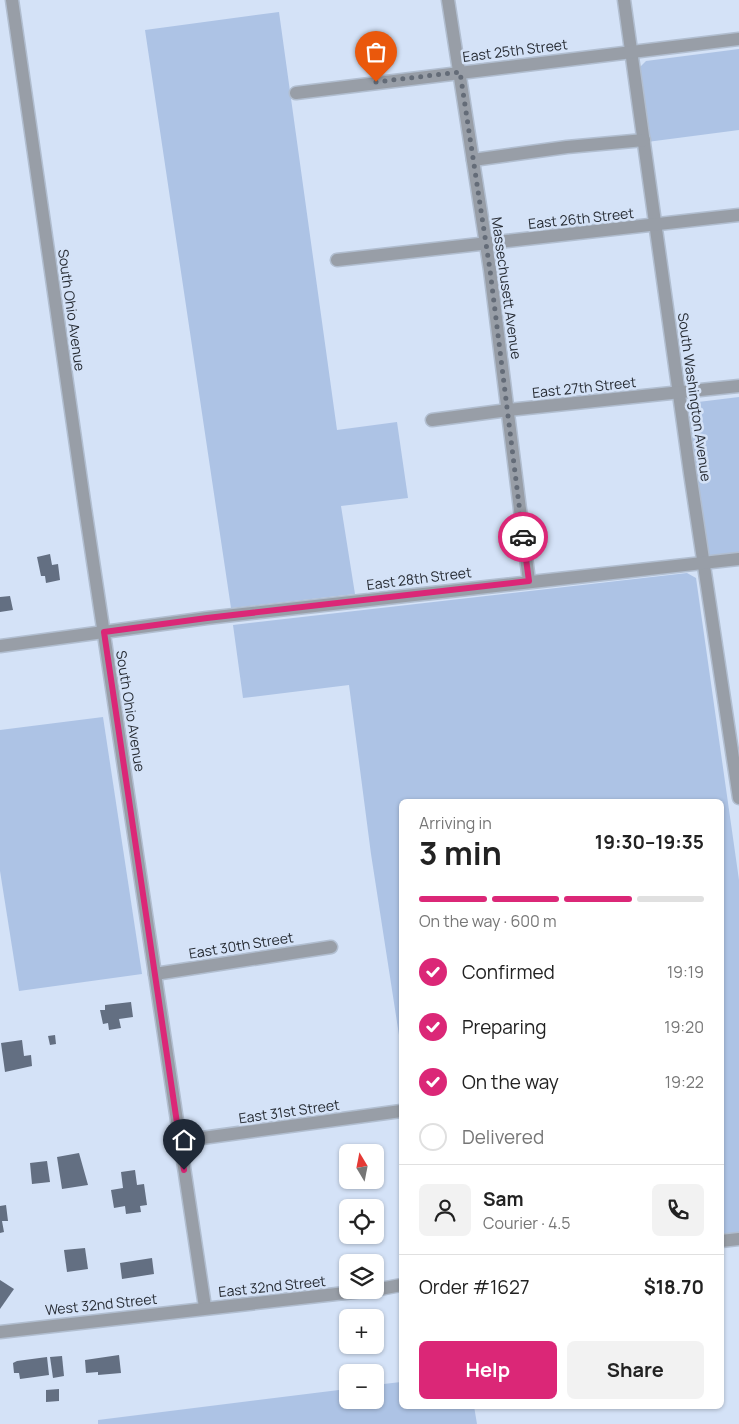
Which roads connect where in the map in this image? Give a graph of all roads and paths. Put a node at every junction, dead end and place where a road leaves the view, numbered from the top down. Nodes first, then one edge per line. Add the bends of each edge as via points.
1 (12, 0) edge
2 (448, 0) edge
3 (624, 0) edge
4 (739, 39) edge
5 (631, 51) junction
6 (460, 72) junction
7 (296, 93) dead end
8 (644, 140) junction
9 (473, 160) junction
10 (739, 215) edge
11 (656, 224) junction
12 (486, 243) junction
13 (337, 260) dead end
14 (739, 386) edge
15 (679, 392) junction
16 (508, 410) junction
17 (432, 420) dead end
18 (739, 558) edge
19 (703, 562) junction
20 (529, 581) junction
21 (104, 632) junction
22 (0, 646) edge
23 (739, 798) edge
24 (331, 947) dead end
25 (155, 974) junction
26 (399, 1111) edge
27 (180, 1141) junction
28 (739, 1238) edge
29 (724, 1240) edge
30 (399, 1285) edge
31 (384, 1288) edge
32 (339, 1294) edge
33 (205, 1307) junction
34 (0, 1332) edge

1 - 21 street, South Ohio Avenue
2 - 6 street, Massechusett Avenue
3 - 5 street, South Washington Avenue
4 - 5 street, East 25th Street
5 - 6 street, East 25th Street
5 - 8 street, South Washington Avenue
6 - 7 street, East 25th Street
6 - 9 street, Massechusett Avenue
8 - 9 street
8 - 11 street, South Washington Avenue
9 - 12 street, Massechusett Avenue
10 - 11 street, East 26th Street
11 - 12 street, East 26th Street
11 - 15 street, South Washington Avenue
12 - 13 street, East 26th Street
12 - 16 street, Massechusett Avenue
14 - 15 street, East 27th Street
15 - 16 street, East 27th Street
15 - 19 street, South Washington Avenue
16 - 17 street, East 27th Street
16 - 20 street, Massechusett Avenue
18 - 19 street, East 28th Street
19 - 20 street, East 28th Street
19 - 23 street, South Washington Avenue
20 - 21 street, East 28th Street
21 - 22 street, East 28th Street
21 - 25 street, South Ohio Avenue
24 - 25 street, East 30th Street
25 - 27 street, South Ohio Avenue
26 - 27 street, East 31st Street
27 - 33 street, South Ohio Avenue
28 - 29 street
30 - 31 street, East 32nd Street
32 - 33 street, East 32nd Street
33 - 34 street, West 32nd Street

